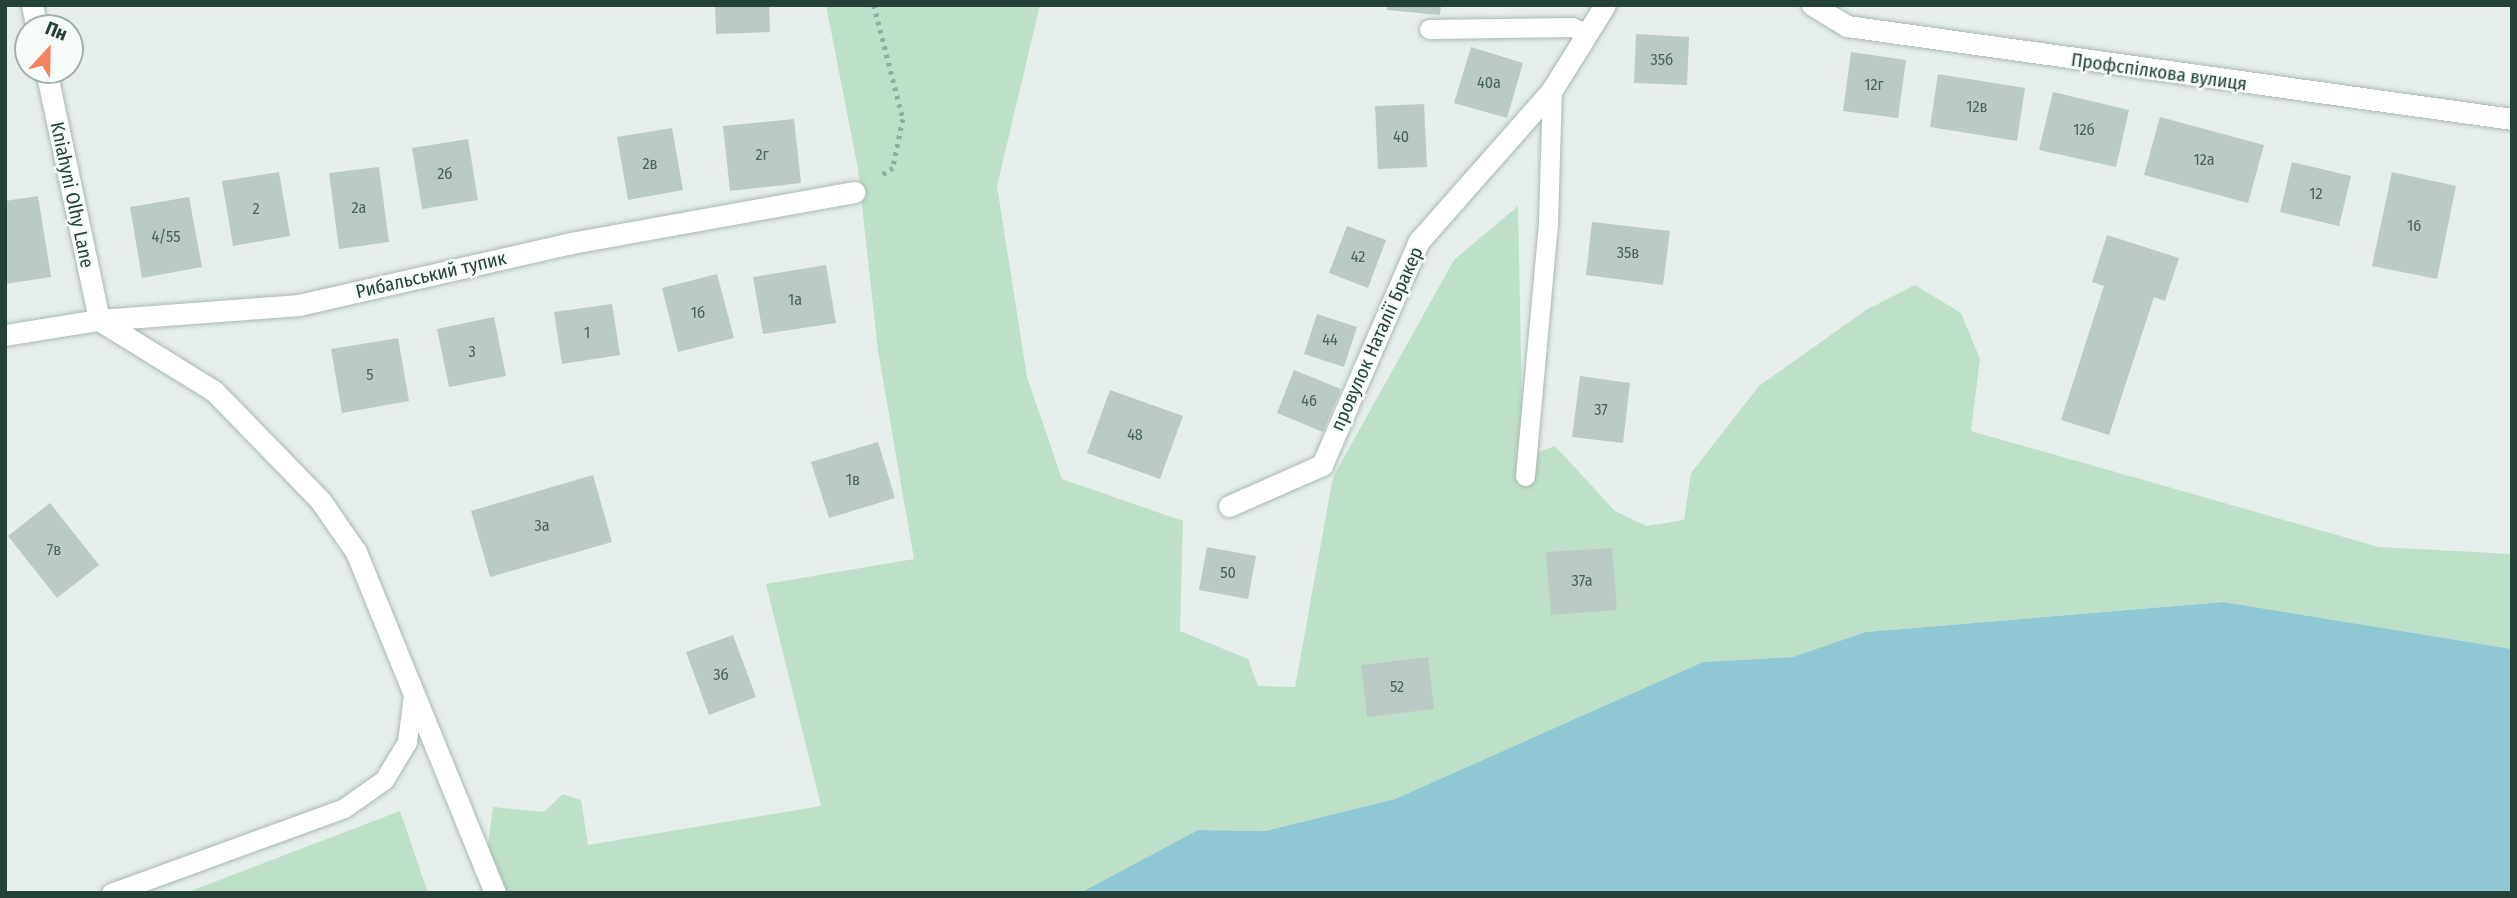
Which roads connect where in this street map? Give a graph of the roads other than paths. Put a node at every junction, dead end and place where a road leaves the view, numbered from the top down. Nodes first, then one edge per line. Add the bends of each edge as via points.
1 (1605, 5) edge
2 (1812, 5) edge
3 (1429, 29) dead end
4 (1587, 34) junction
5 (49, 84) edge
6 (1552, 90) junction
7 (2512, 119) edge
8 (853, 192) road end
9 (99, 320) junction
10 (5, 335) edge
11 (1525, 476) dead end
12 (1229, 506) dead end
13 (413, 695) junction
14 (111, 893) edge
15 (495, 893) edge

1 - 4 street, провулок Наталії Бракер
2 - 7 street, Профспілкова вулиця via 1847,26
3 - 4 lane via 1572,27
4 - 6 street, провулок Наталії Бракер
5 - 9 street, Kniahyni Olhy Lane
6 - 11 lane via 1548,222
6 - 12 street, провулок Наталії Бракер via 1419,241 1322,466
8 - 9 street, Рибальський тупик via 571,243 299,305
9 - 10 street, Рибальський тупик
9 - 13 street via 215,391 320,500 356,552
13 - 14 lane via 407,742 384,780 344,808
13 - 15 street

